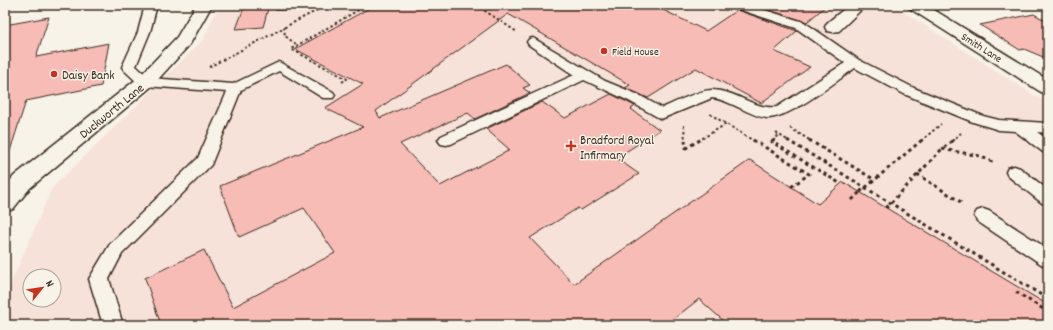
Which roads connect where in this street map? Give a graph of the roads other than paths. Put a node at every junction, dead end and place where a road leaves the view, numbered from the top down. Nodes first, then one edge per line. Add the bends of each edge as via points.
1 (151, 5) edge
2 (204, 5) edge
3 (736, 5) edge
4 (858, 5) edge
5 (915, 5) edge
6 (833, 28) dead end
7 (532, 42) dead end
8 (854, 63) junction
9 (584, 75) junction
10 (145, 82) junction
11 (235, 88) junction
12 (1048, 88) edge
13 (326, 93) road end
14 (1020, 127) junction
15 (1048, 128) edge
16 (446, 140) dead end
17 (1048, 148) edge
18 (1014, 172) road end
19 (1048, 199) edge
20 (5, 204) edge
21 (983, 216) road end
22 (1048, 259) edge
23 (113, 325) edge

1 - 10 lane via 144,32 129,67
2 - 10 street, Duckworth Lane via 184,40
3 - 8 lane via 800,25
4 - 6 street
5 - 12 street, Smith Lane
7 - 9 lane
8 - 9 lane via 781,111 767,113 723,95 710,94 661,114 634,98
8 - 14 lane via 909,91 956,110 999,125
9 - 16 lane
10 - 11 lane
10 - 20 street, Duckworth Lane via 22,182
11 - 13 lane via 279,66
11 - 23 lane via 205,160 116,250 100,279
14 - 15 lane
14 - 17 lane
18 - 19 lane
21 - 22 lane

